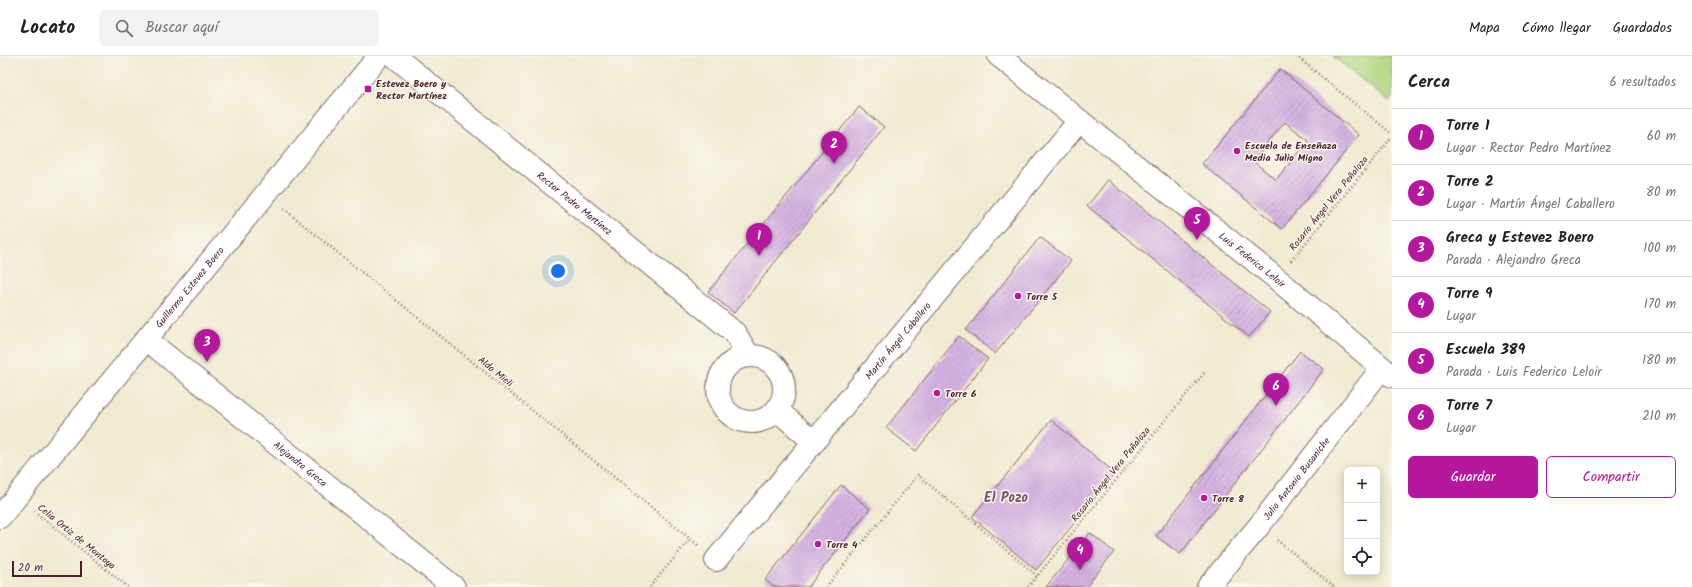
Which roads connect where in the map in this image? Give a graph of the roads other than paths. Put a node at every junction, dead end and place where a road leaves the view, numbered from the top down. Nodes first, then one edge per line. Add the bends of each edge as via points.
1 (379, 56) edge
2 (394, 56) edge
3 (999, 56) edge
4 (1079, 120) junction
5 (147, 340) junction
6 (749, 356) junction
7 (1387, 372) edge
8 (777, 410) junction
9 (814, 442) junction
10 (0, 517) edge
11 (716, 560) road end
12 (454, 587) edge
13 (1208, 587) edge

1 - 5 street, Guillermo Estevez Boero
2 - 6 street, Rector Pedro Martínez via 735,334
3 - 4 street, Luis Federico Leloir
4 - 7 street, Luis Federico Leloir via 1277,279
4 - 9 street, Martín Ángel Caballero
5 - 10 street, Guillermo Estevez Boero
5 - 12 street, Alejandro Greca
6 - 8 street via 760,357 778,369 783,379 784,390 783,400
6 - 8 street via 730,364 723,373 719,383 722,404 729,413 748,422 769,417
7 - 13 street, Julio Antonio Busaniche
8 - 9 street
9 - 11 street, Martín Ángel Caballero

